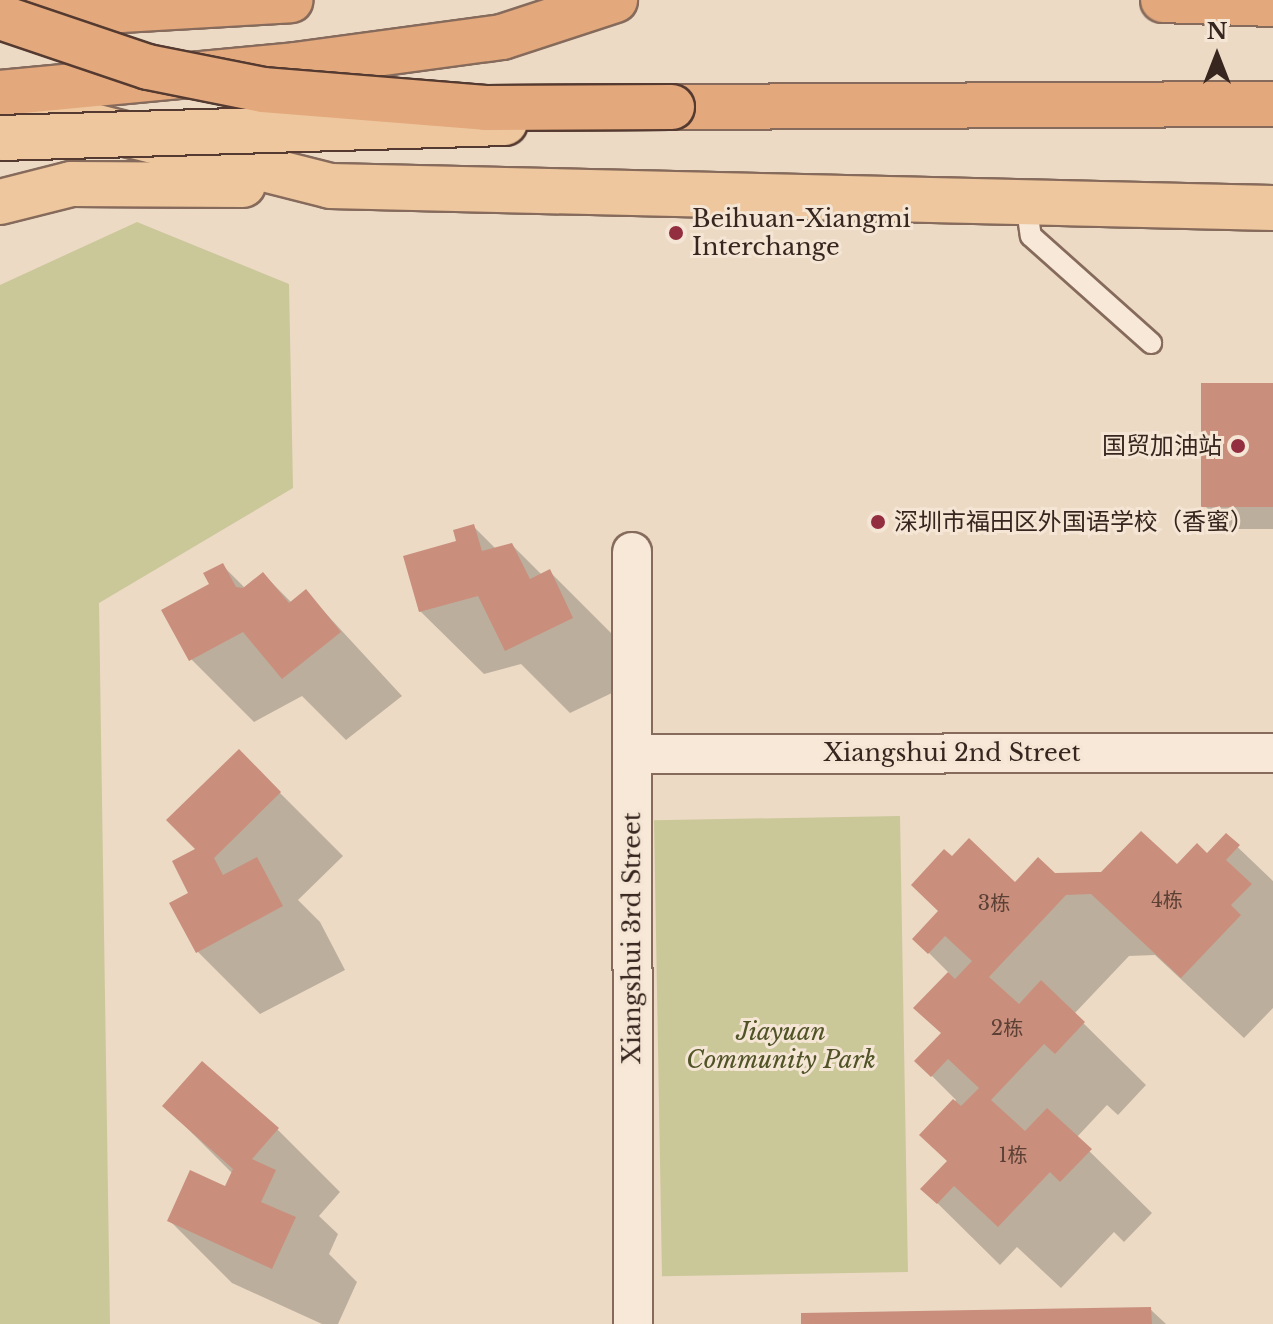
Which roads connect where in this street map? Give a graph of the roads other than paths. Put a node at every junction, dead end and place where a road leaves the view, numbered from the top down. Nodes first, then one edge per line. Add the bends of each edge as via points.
1 (291, 0) edge
2 (615, 0) edge
3 (1163, 0) edge
4 (1273, 4) edge
5 (0, 17) edge
6 (0, 93) edge
7 (1273, 104) edge
8 (672, 107) junction
9 (0, 113) edge
10 (0, 138) edge
11 (330, 186) junction
12 (0, 202) edge
13 (1026, 202) junction
14 (1273, 208) edge
15 (1151, 343) dead end
16 (632, 552) dead end
17 (1273, 753) edge
18 (632, 754) junction
19 (633, 1324) edge

1 - 5 highway
2 - 6 highway via 502,37 295,65
3 - 4 highway
5 - 8 highway, bridge via 148,67 263,90 485,108
7 - 8 highway
8 - 10 main road, bridge via 435,128
9 - 11 main road via 66,119
11 - 12 main road via 119,180 71,184
11 - 13 main road
13 - 14 main road
13 - 15 lane via 1031,236
16 - 18 street, Xiangshui 3rd Street
17 - 18 street, Xiangshui 2nd Street
18 - 19 street, Xiangshui 3rd Street

